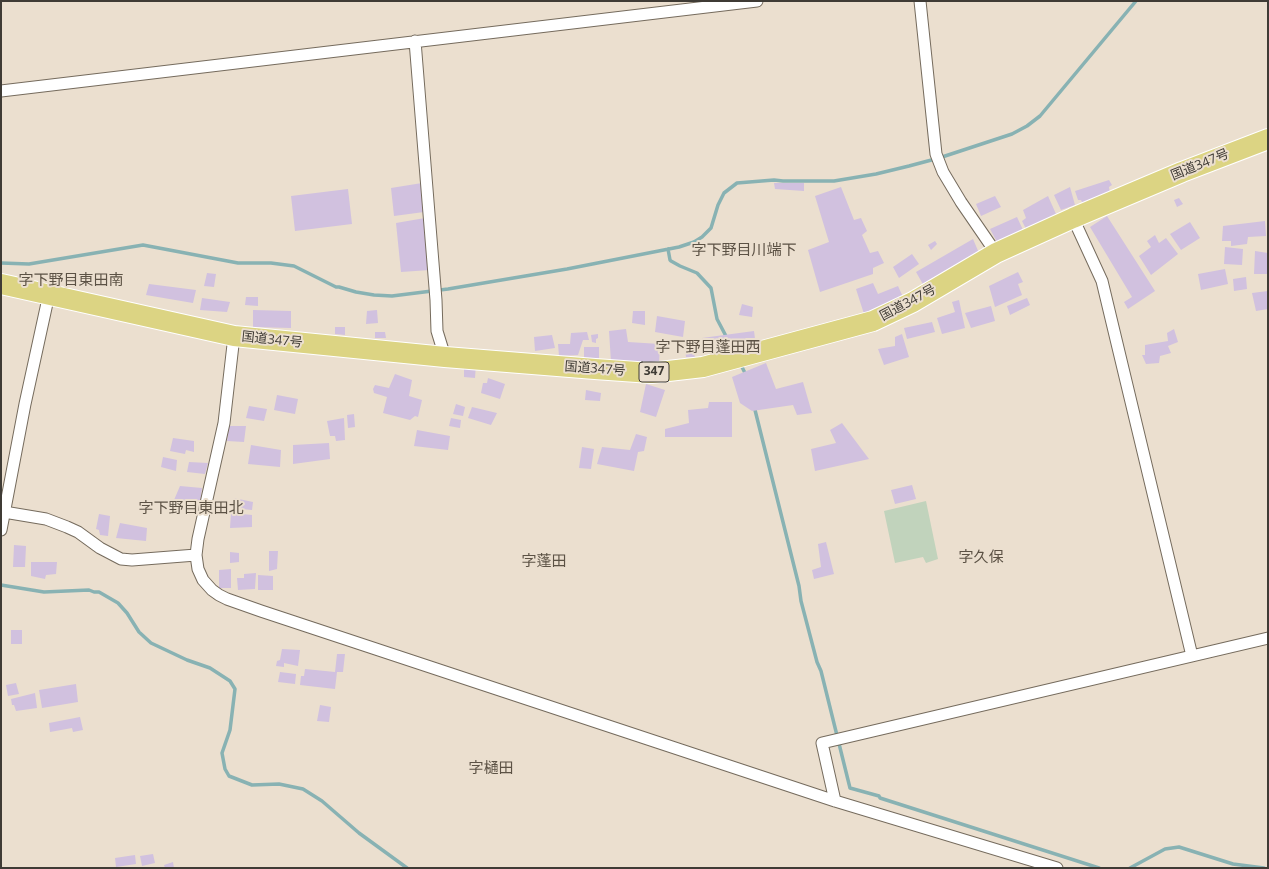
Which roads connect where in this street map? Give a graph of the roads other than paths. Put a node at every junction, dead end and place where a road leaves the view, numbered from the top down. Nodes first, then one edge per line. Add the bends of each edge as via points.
1 (757, 1) edge
2 (920, 1) edge
3 (415, 41) junction
4 (1, 91) edge
5 (1268, 139) edge
6 (1073, 218) junction
7 (996, 253) junction
8 (1, 284) edge
9 (49, 294) junction
10 (234, 336) junction
11 (445, 357) junction
12 (4, 512) junction
13 (1, 530) edge
14 (196, 555) junction
15 (1268, 638) edge
16 (1192, 656) junction
17 (835, 801) junction
18 (1057, 868) edge

1 - 3 street
2 - 7 street via 938,159 943,172
3 - 4 street
3 - 11 street via 437,331
5 - 6 highway, 国道347号 / 347
6 - 7 highway, 国道347号 / 347
6 - 16 street via 1102,281
7 - 11 highway, 国道347号 / 347 via 913,302 874,321 703,367 651,372
8 - 9 highway, 国道347号 / 347
9 - 10 highway, 国道347号 / 347
9 - 12 street
10 - 11 highway, 国道347号 / 347
10 - 14 street via 224,423
12 - 13 street
12 - 14 street via 46,519 67,527 121,559
14 - 17 street via 203,580 226,599
15 - 16 street
16 - 17 street via 822,743
17 - 18 street

